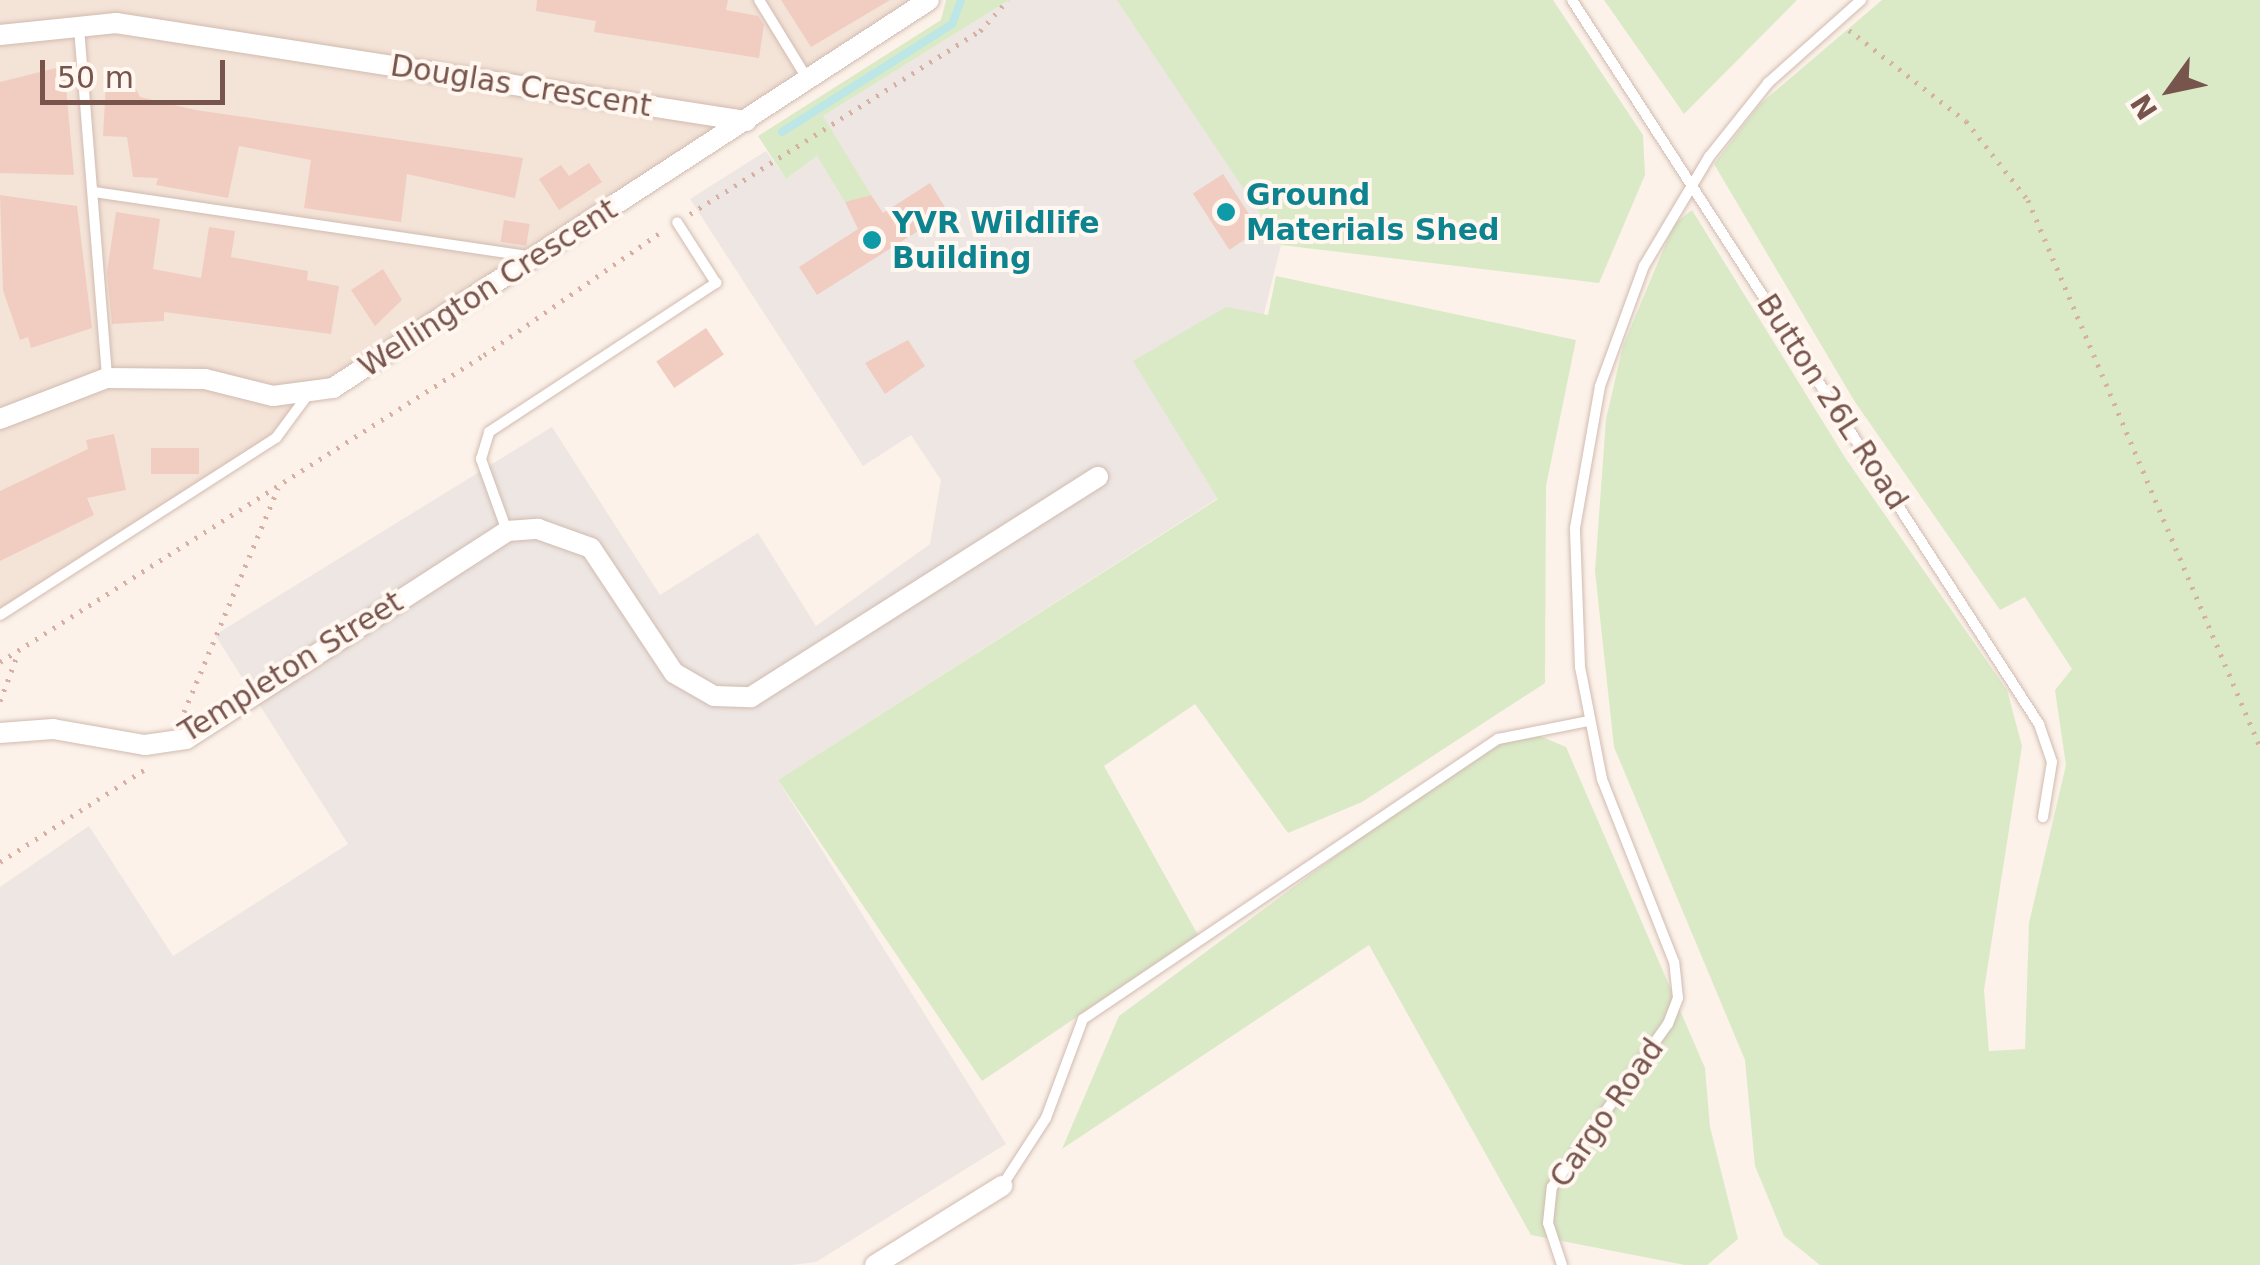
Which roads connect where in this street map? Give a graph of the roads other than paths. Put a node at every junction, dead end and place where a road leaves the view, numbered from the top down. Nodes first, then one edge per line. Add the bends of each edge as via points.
1 (759, 0) edge
2 (929, 0) edge
3 (1572, 0) edge
4 (1860, 0) edge
5 (79, 27) junction
6 (0, 35) edge
7 (808, 80) junction
8 (746, 122) junction
9 (1692, 182) junction
10 (94, 192) junction
11 (680, 220) road end
12 (538, 258) junction
13 (107, 378) junction
14 (308, 396) junction
15 (0, 419) edge
16 (1098, 477) dead end
17 (506, 531) junction
18 (0, 615) edge
19 (1589, 721) junction
20 (0, 733) edge
21 (2044, 817) dead end
22 (1002, 1186) joint
23 (875, 1265) edge
24 (1562, 1265) edge

1 - 7 lane
2 - 7 street, Wellington Crescent
3 - 9 lane, Button 26L Road
4 - 9 lane via 1768,84
5 - 6 street, Douglas Crescent
5 - 8 street, Douglas Crescent via 116,23
5 - 10 lane
7 - 8 street, Wellington Crescent
8 - 12 street, Wellington Crescent
9 - 19 lane via 1619,324 1584,461 1574,599
9 - 21 lane, Button 26L Road via 2039,724 2052,762
10 - 12 lane
10 - 13 lane
11 - 17 lane via 716,283 489,432 481,459
12 - 14 street, Wellington Crescent
13 - 14 street via 205,379
13 - 15 street
14 - 18 lane via 276,438
16 - 17 street via 750,696 714,696 674,674 591,548 555,530
17 - 20 street, Templeton Street via 186,740 144,745 53,729
19 - 22 lane via 1498,739 1083,1019 1046,1118
19 - 24 lane, Cargo Road via 1602,779 1674,962 1678,998 1668,1024 1552,1187 1548,1223
22 - 23 street

